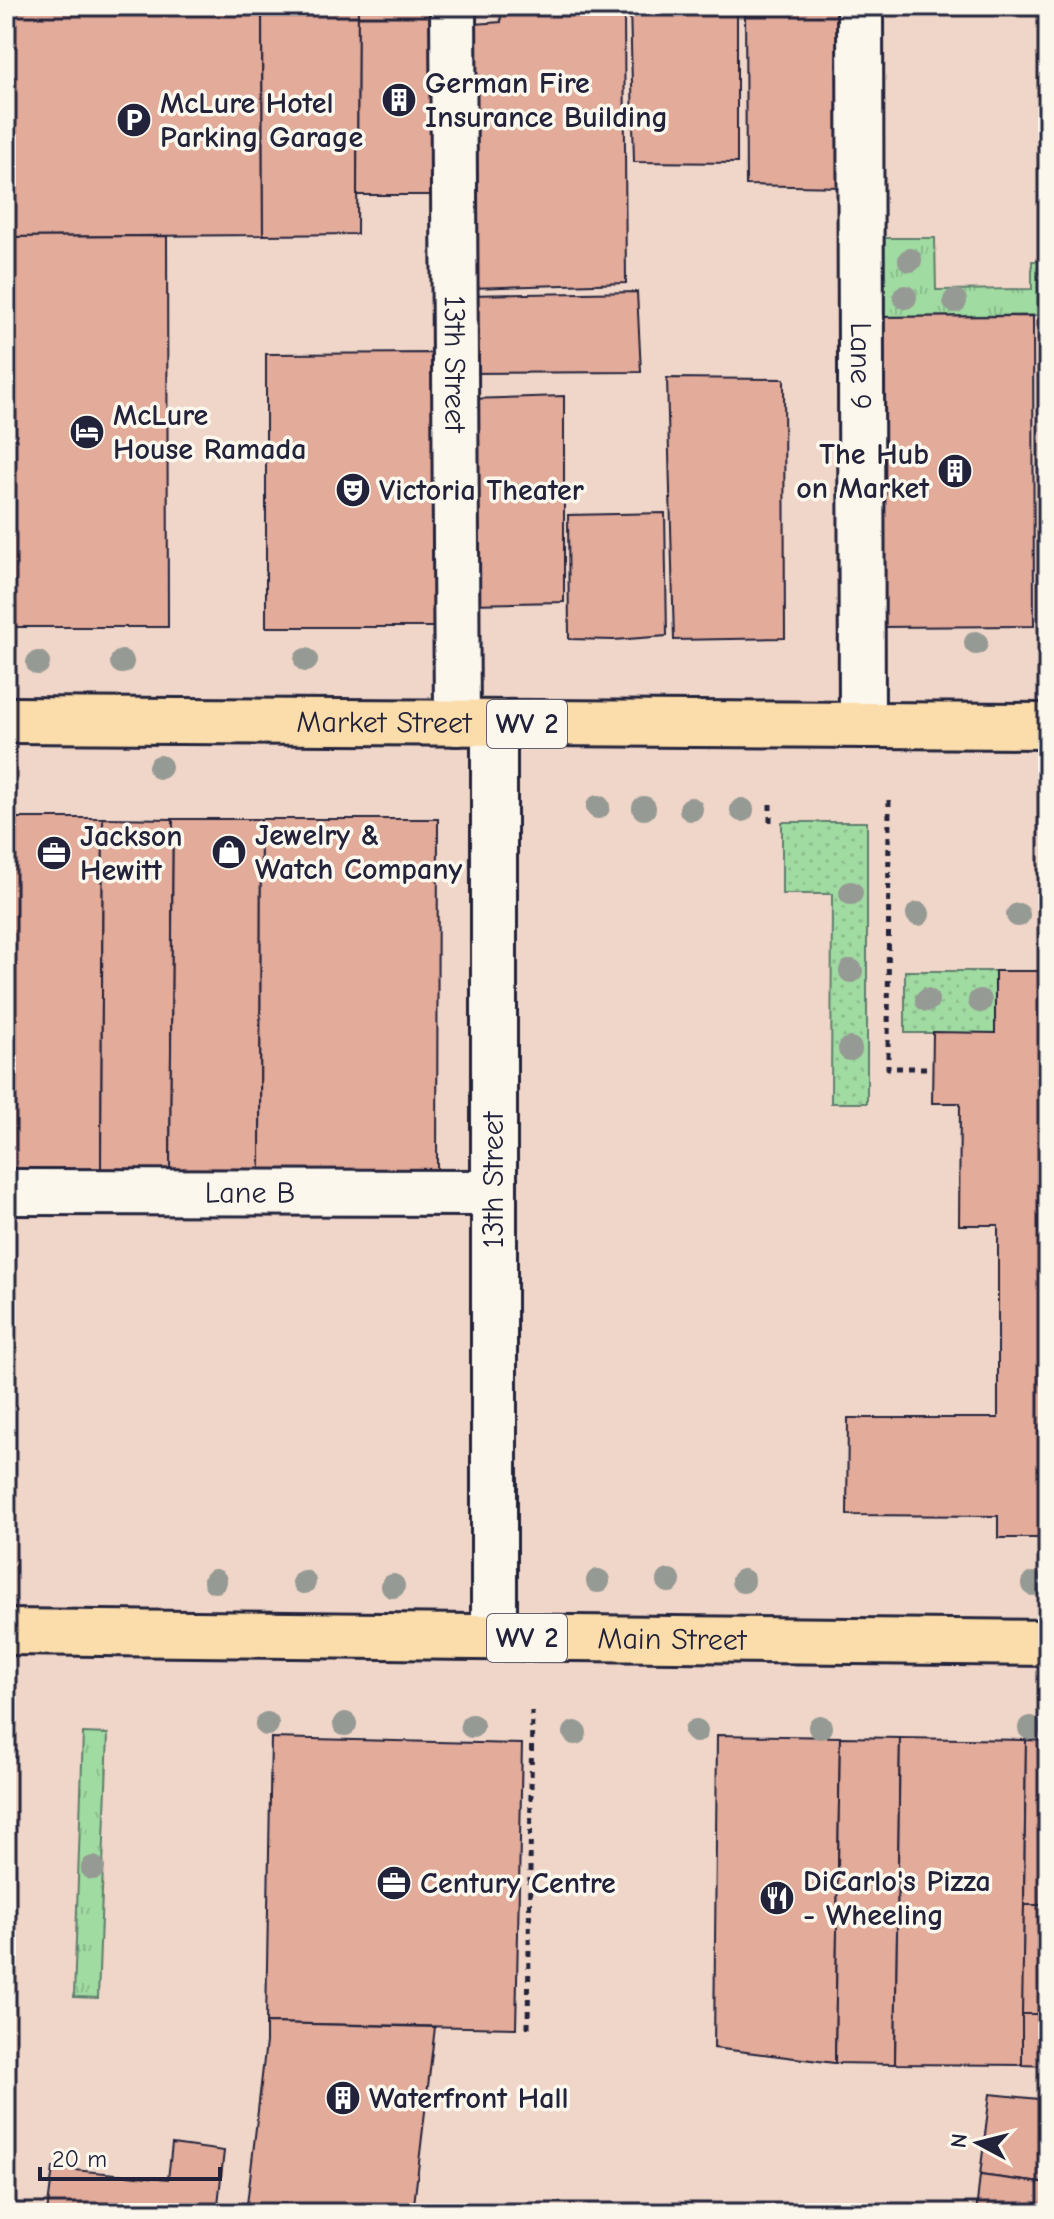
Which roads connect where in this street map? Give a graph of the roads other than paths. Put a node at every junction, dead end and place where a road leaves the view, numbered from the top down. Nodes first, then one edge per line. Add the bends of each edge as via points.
1 (453, 6) edge
2 (860, 6) edge
3 (6, 720) edge
4 (476, 723) junction
5 (862, 725) junction
6 (1048, 726) edge
7 (6, 1192) edge
8 (493, 1193) junction
9 (6, 1632) edge
10 (494, 1637) junction
11 (1048, 1643) edge

1 - 4 lane, 13th Street
2 - 5 lane, Lane 9
3 - 4 main road, Market Street / WV 2
4 - 5 main road, Market Street / WV 2
4 - 8 lane, 13th Street
5 - 6 main road, Market Street / WV 2
7 - 8 lane, Lane B
8 - 10 lane, 13th Street
9 - 10 main road, Main Street / WV 2
10 - 11 main road, Main Street / WV 2

